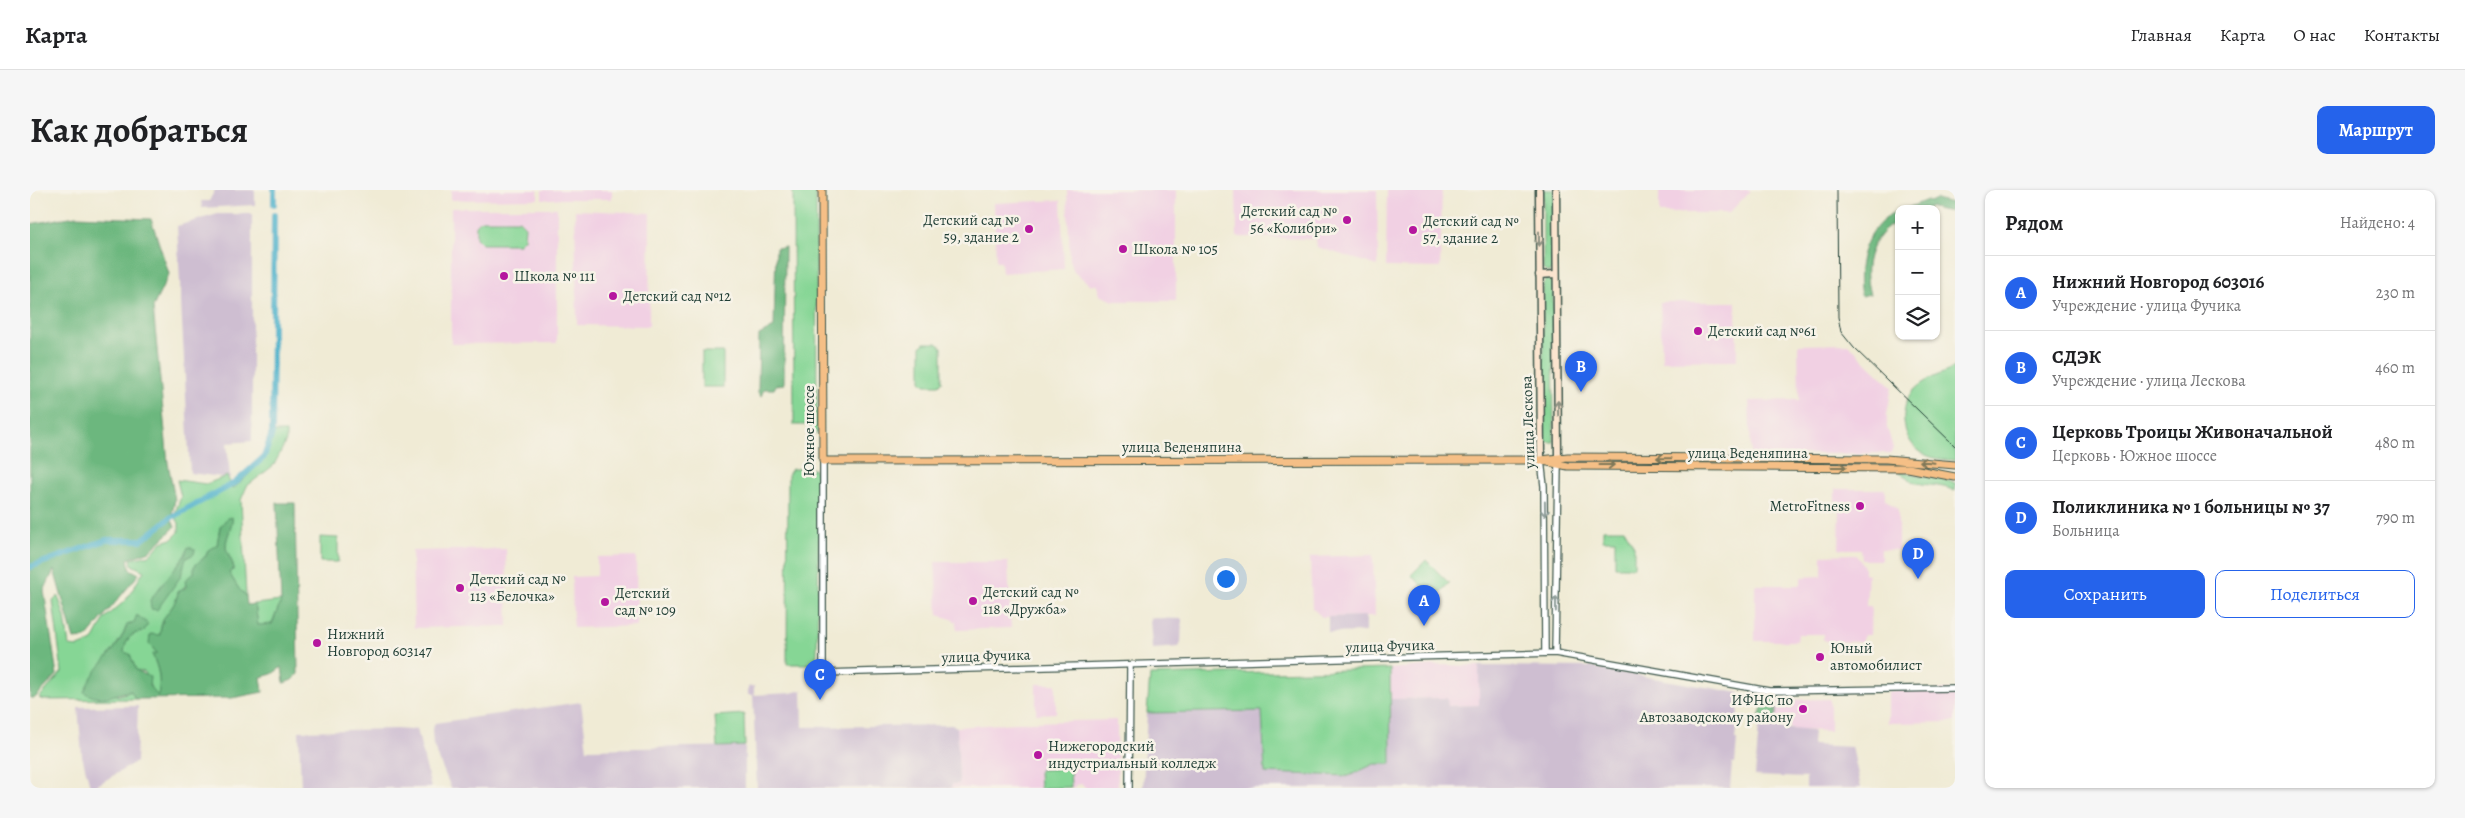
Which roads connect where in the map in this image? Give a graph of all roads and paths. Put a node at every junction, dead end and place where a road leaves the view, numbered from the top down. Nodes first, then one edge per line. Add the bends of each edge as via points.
1 (822, 190) edge
2 (1539, 190) edge
3 (1556, 190) edge
4 (1556, 274) junction
5 (1539, 275) junction
6 (1541, 460) junction
7 (823, 461) junction
8 (1558, 461) junction
9 (1955, 465) edge
10 (1955, 477) edge
11 (1545, 653) junction
12 (1555, 653) junction
13 (1130, 666) junction
14 (823, 673) joint
15 (1955, 688) edge
16 (1129, 788) edge

1 - 7 main road, Южное шоссе
2 -> 5 main road, улица Лескова
3 - 4 main road, улица Лескова
4 - 5 main road
8 -> 4 main road, улица Лескова
5 - 6 main road, улица Лескова
6 - 7 main road, улица Веденяпина
6 - 8 main road, улица Веденяпина
6 -> 11 street, улица Лескова
7 - 14 street, Южное шоссе
9 -> 8 main road, улица Веденяпина via 1886,459
8 -> 10 main road, улица Веденяпина via 1886,467 1926,470
12 -> 8 street, улица Лескова
11 - 12 street, улица Фучика
11 - 13 street, улица Фучика
12 - 15 street, улица Фучика via 1769,691
13 - 14 street, улица Фучика
13 - 16 street

